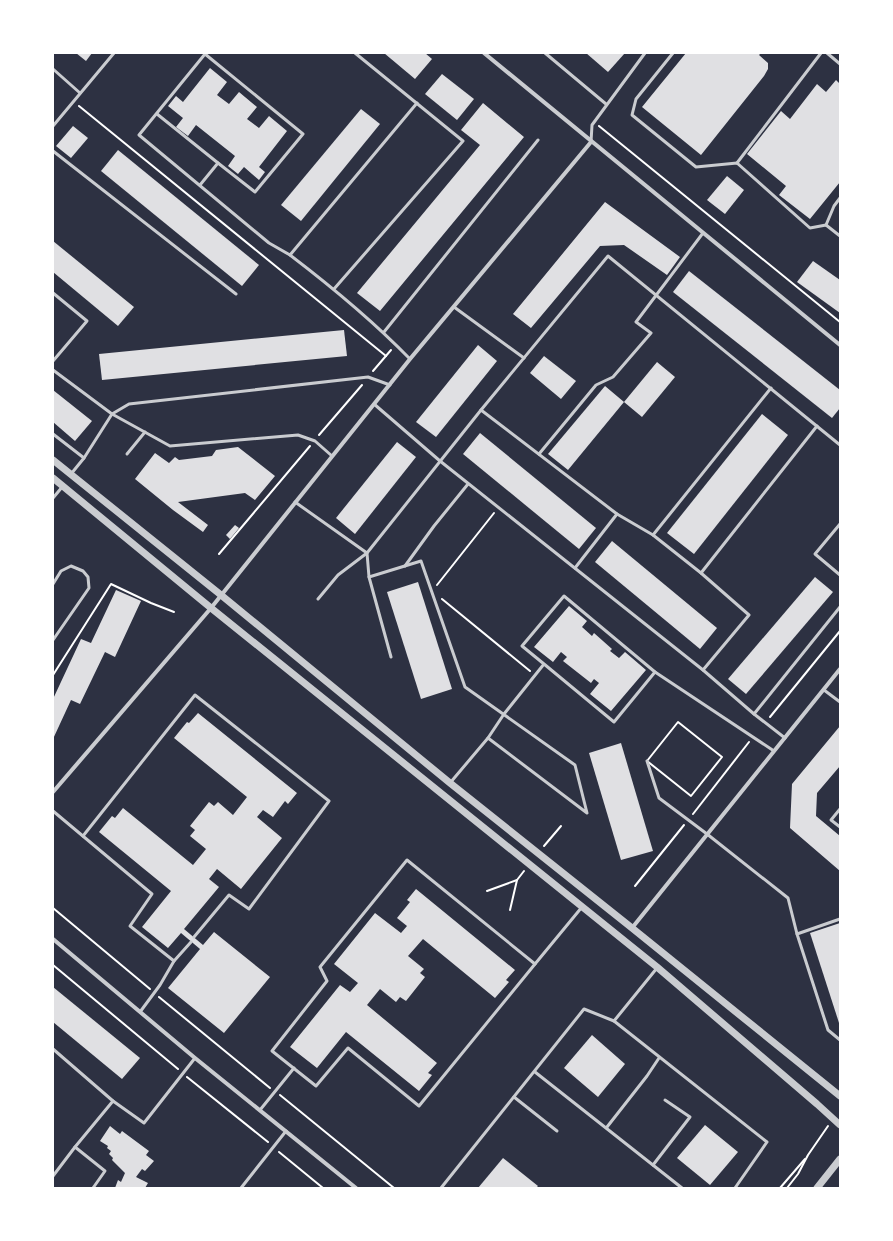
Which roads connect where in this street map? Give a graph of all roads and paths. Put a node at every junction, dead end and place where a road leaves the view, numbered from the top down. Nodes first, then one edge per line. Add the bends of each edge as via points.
1 (114, 53) edge
2 (355, 53) edge
3 (484, 53) edge
4 (545, 53) edge
5 (645, 53) edge
6 (673, 53) edge
7 (821, 53) edge
8 (827, 53) edge
9 (840, 64) edge
10 (53, 69) edge
11 (80, 93) junction
12 (74, 101) junction
13 (416, 103) junction
14 (606, 104) junction
15 (157, 114) junction
16 (594, 122) junction
17 (53, 126) edge
18 (538, 140) dead end
19 (591, 142) junction
20 (53, 151) edge
21 (218, 163) junction
22 (737, 163) junction
23 (200, 185) junction
24 (840, 198) edge
25 (826, 225) junction
26 (703, 233) junction
27 (840, 236) edge
28 (290, 255) junction
29 (334, 289) junction
30 (53, 294) edge
31 (236, 294) dead end
32 (656, 295) junction
33 (454, 307) junction
34 (840, 322) edge
35 (384, 332) junction
36 (396, 344) junction
37 (840, 345) edge
38 (386, 356) junction
39 (524, 358) junction
40 (410, 359) junction
41 (53, 361) edge
42 (53, 370) edge
43 (368, 377) junction
44 (390, 385) junction
45 (771, 388) junction
46 (374, 404) junction
47 (481, 410) junction
48 (112, 414) junction
49 (817, 426) junction
50 (146, 432) junction
51 (53, 434) edge
52 (315, 440) junction
53 (840, 445) edge
54 (127, 454) dead end
55 (539, 454) junction
56 (332, 456) junction
57 (84, 458) junction
58 (53, 460) edge
59 (440, 461) junction
60 (71, 474) junction
61 (53, 478) edge
62 (468, 484) junction
63 (63, 486) junction
64 (53, 498) edge
65 (296, 502) junction
66 (498, 508) junction
67 (617, 514) junction
68 (840, 524) edge
69 (652, 536) junction
70 (367, 553) junction
71 (219, 554) dead end
72 (406, 566) junction
73 (575, 568) junction
74 (701, 573) junction
75 (840, 575) edge
76 (369, 577) junction
77 (53, 584) edge
78 (437, 590) dead end
79 (221, 595) junction
80 (438, 595) dead end
81 (318, 599) dead end
82 (840, 607) edge
83 (211, 608) junction
84 (174, 612) dead end
85 (840, 631) edge
86 (53, 640) edge
87 (391, 657) dead end
88 (544, 664) junction
89 (703, 670) junction
90 (840, 670) edge
91 (656, 672) junction
92 (53, 675) edge
93 (535, 675) junction
94 (824, 690) junction
95 (840, 702) edge
96 (504, 714) junction
97 (754, 714) junction
98 (765, 723) junction
99 (754, 737) junction
100 (488, 738) junction
101 (785, 738) junction
102 (774, 751) junction
103 (647, 761) junction
104 (450, 783) junction
105 (53, 792) edge
106 (840, 809) edge
107 (53, 811) edge
108 (688, 820) junction
109 (840, 827) edge
110 (707, 834) junction
111 (83, 836) junction
112 (517, 880) dead end
113 (635, 886) dead end
114 (487, 891) dead end
115 (582, 907) junction
116 (53, 908) edge
117 (840, 919) edge
118 (632, 928) junction
119 (797, 934) junction
120 (194, 937) dead end
121 (53, 939) edge
122 (191, 942) dead end
123 (174, 961) junction
124 (535, 964) junction
125 (657, 967) junction
126 (154, 993) junction
127 (140, 1012) junction
128 (614, 1021) junction
129 (840, 1040) edge
130 (53, 1048) edge
131 (195, 1058) junction
132 (659, 1058) junction
133 (294, 1068) junction
134 (535, 1072) junction
135 (275, 1092) junction
136 (840, 1096) edge
137 (514, 1098) junction
138 (665, 1100) dead end
139 (113, 1101) junction
140 (260, 1110) junction
141 (833, 1119) junction
142 (840, 1125) edge
143 (607, 1128) junction
144 (286, 1131) junction
145 (556, 1131) dead end
146 (75, 1146) junction
147 (808, 1155) junction
148 (840, 1159) edge
149 (653, 1165) junction
150 (53, 1176) edge
151 (93, 1188) edge
152 (241, 1188) edge
153 (356, 1188) edge
154 (394, 1188) edge
155 (441, 1188) edge
156 (682, 1188) edge
157 (735, 1188) edge
158 (780, 1188) edge
159 (787, 1188) edge
160 (817, 1188) edge

1 - 11 lane
2 - 13 lane
3 - 19 street
4 - 14 lane
5 - 14 lane
6 - 22 lane via 636,99 632,115 696,167
7 - 22 lane
8 - 9 lane
10 - 11 lane
11 - 12 lane
12 - 17 lane
12 - 38 path
13 - 28 lane
13 - 29 lane via 463,141
14 - 16 lane
15 - 21 lane
15 - 21 lane via 205,54 303,134 255,192
15 - 23 lane via 139,135
16 - 19 lane
16 - 34 path
18 - 35 lane
19 - 26 street
19 - 33 street
20 - 31 lane
21 - 23 lane
22 - 25 lane via 810,228
23 - 28 lane via 270,243
24 - 25 lane
25 - 27 lane
26 - 32 lane
26 - 37 street
28 - 29 lane
29 - 35 lane
30 - 41 lane via 88,321
32 - 39 lane via 608,256
32 - 45 lane
32 - 55 lane via 636,322 651,333 613,377 596,385
33 - 39 lane
33 - 40 street
35 - 36 lane
36 - 38 path
36 - 40 lane
38 - 43 path
39 - 47 lane
40 - 44 street
42 - 48 lane
43 - 44 lane
43 - 48 lane via 130,404
43 - 52 path
44 - 46 street
45 - 49 lane
45 - 69 lane
46 - 56 street
46 - 59 lane
47 - 55 lane
47 - 59 lane
48 - 50 lane
48 - 57 lane
49 - 53 lane
49 - 74 lane
50 - 52 lane via 170,446 298,435
50 - 54 lane
51 - 57 lane
52 - 56 lane
52 - 71 path
55 - 67 lane
56 - 65 street
57 - 60 lane
58 - 60 street
59 - 62 lane
59 - 70 lane
60 - 79 street
61 - 63 street
62 - 66 lane
62 - 72 lane
63 - 64 lane
63 - 83 street
65 - 70 lane
65 - 79 street
66 - 73 lane
66 - 78 path via 436,586
67 - 69 lane
67 - 73 lane
68 - 75 lane via 815,554
69 - 74 lane
70 - 76 lane
70 - 81 lane via 338,575
72 - 76 lane
72 - 96 lane via 421,561 465,687
73 - 89 lane
74 - 89 lane via 749,615
76 - 87 lane
77 - 86 lane via 61,571 71,566 83,571 88,577 89,588
79 - 83 street
79 - 104 street
80 - 93 path
82 - 97 lane
83 - 105 street
83 - 115 street
84 - 92 path via 111,584
85 - 98 path
88 - 91 lane via 614,722
88 - 91 lane via 522,646 564,596
88 - 93 lane
89 - 97 lane
90 - 94 street
91 - 99 lane
93 - 96 lane
94 - 95 lane
94 - 101 street
96 - 100 lane
96 - 100 lane via 575,765 587,813
97 - 98 lane
98 - 101 lane
99 - 102 lane
99 - 108 path
100 - 104 lane
101 - 102 street
102 - 110 street
103 - 103 path via 691,796 722,758 678,722
103 - 108 lane via 659,798
104 - 118 street
106 - 109 lane via 831,820
107 - 111 lane
108 - 110 lane
108 - 113 path
110 - 118 street
110 - 119 lane via 788,898
111 - 120 lane via 195,695 329,801 249,908 229,895
111 - 123 lane via 152,894 130,926
112 - 114 path
115 - 124 lane
115 - 125 street
116 - 126 path
117 - 119 lane
118 - 136 street
119 - 129 lane via 828,1030
121 - 127 street
122 - 123 lane
123 - 126 lane
124 - 133 lane via 419,1106 348,1048 316,1086
124 - 133 lane via 408,860 320,967 327,981 272,1051
125 - 128 lane
125 - 141 street
126 - 127 lane
126 - 135 path
127 - 131 street
128 - 132 lane
128 - 134 lane via 584,1009
130 - 139 lane
131 - 139 lane via 144,1123
131 - 140 street
132 - 143 lane
132 - 157 lane via 767,1142
133 - 135 lane
134 - 137 lane
134 - 143 lane
135 - 140 lane
135 - 154 path
137 - 145 lane
137 - 155 lane
138 - 149 lane via 690,1117
139 - 146 lane
140 - 144 street
141 - 142 street
141 - 147 path
143 - 149 lane
144 - 152 lane
144 - 153 street
146 - 150 lane
146 - 151 lane via 104,1171
147 - 158 path
147 - 159 path
148 - 160 street
149 - 156 lane

